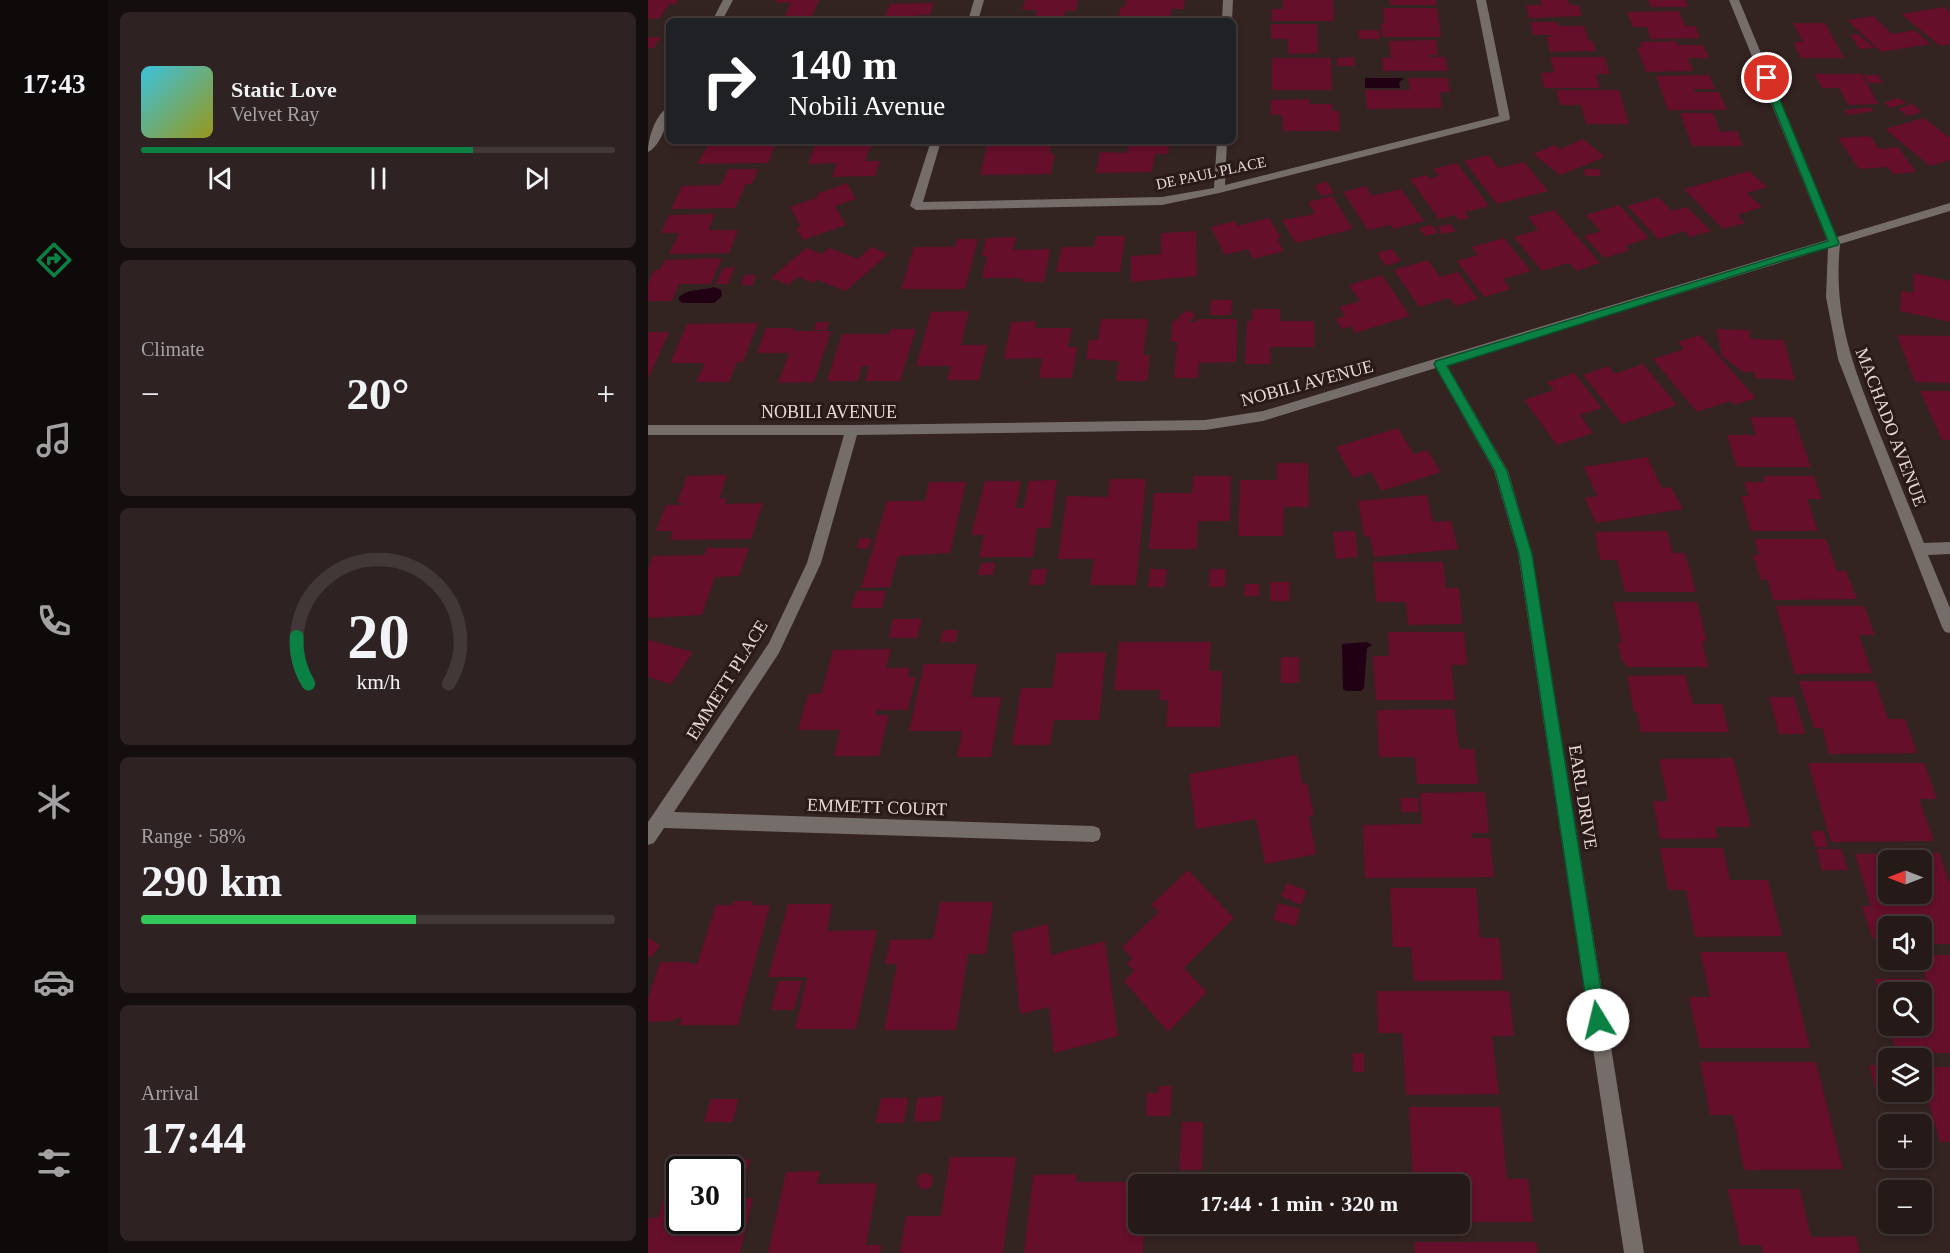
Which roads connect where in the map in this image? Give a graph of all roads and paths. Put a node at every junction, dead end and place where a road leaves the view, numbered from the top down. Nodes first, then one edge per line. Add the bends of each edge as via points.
1 (729, 0) edge
2 (980, 0) edge
3 (1228, 0) edge
4 (1481, 0) edge
5 (1734, 0) edge
6 (719, 18) edge
7 (974, 18) edge
8 (1227, 18) edge
9 (666, 116) edge
10 (935, 144) edge
11 (1222, 144) edge
12 (648, 149) edge
13 (1219, 190) junction
14 (1950, 207) edge
15 (1834, 243) junction
16 (1440, 364) junction
17 (648, 430) edge
18 (852, 430) junction
19 (1950, 548) edge
20 (1918, 549) junction
21 (1950, 627) edge
22 (661, 820) junction
23 (1093, 834) dead end
24 (648, 837) edge
25 (1634, 1253) edge

1 - 6 street
2 - 7 street
3 - 8 street
4 - 13 street, DE PAUL PLACE via 1505,118
5 - 15 street, MACHADO AVENUE
9 - 12 street
10 - 13 street, DE PAUL PLACE via 916,206 1162,201
11 - 13 street
14 - 15 street, NOBILI AVENUE
15 - 16 street, NOBILI AVENUE
15 - 20 street, MACHADO AVENUE via 1832,297 1844,359
16 - 18 street, NOBILI AVENUE via 1263,416 1205,425
16 - 25 street, EARL DRIVE via 1501,471 1525,554
17 - 18 street, NOBILI AVENUE
18 - 22 street, EMMETT PLACE via 814,563 774,648
19 - 20 street
20 - 21 street, MACHADO AVENUE
22 - 23 street, EMMETT COURT
22 - 24 street, EMMETT PLACE

